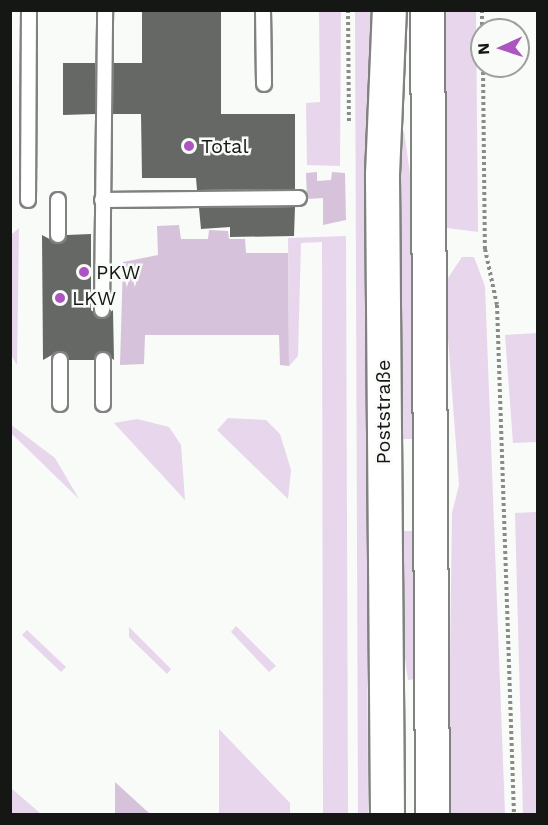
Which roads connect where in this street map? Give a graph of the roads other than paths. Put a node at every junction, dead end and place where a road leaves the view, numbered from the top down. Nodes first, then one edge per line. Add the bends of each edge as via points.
1 (28, 10) edge
2 (105, 10) edge
3 (263, 10) edge
4 (389, 10) edge
5 (427, 10) edge
6 (264, 84) dead end
7 (299, 198) dead end
8 (28, 200) dead end
9 (58, 200) dead end
10 (102, 200) junction
11 (58, 235) dead end
12 (102, 310) dead end
13 (60, 360) dead end
14 (103, 360) dead end
15 (60, 404) dead end
16 (103, 404) dead end
17 (387, 814) edge
18 (432, 814) edge

1 - 8 lane
2 - 10 lane
3 - 6 lane
4 - 17 street, Poststraße via 382,174
5 - 18 street
7 - 10 lane
9 - 11 lane
10 - 12 lane
13 - 15 lane
14 - 16 lane

